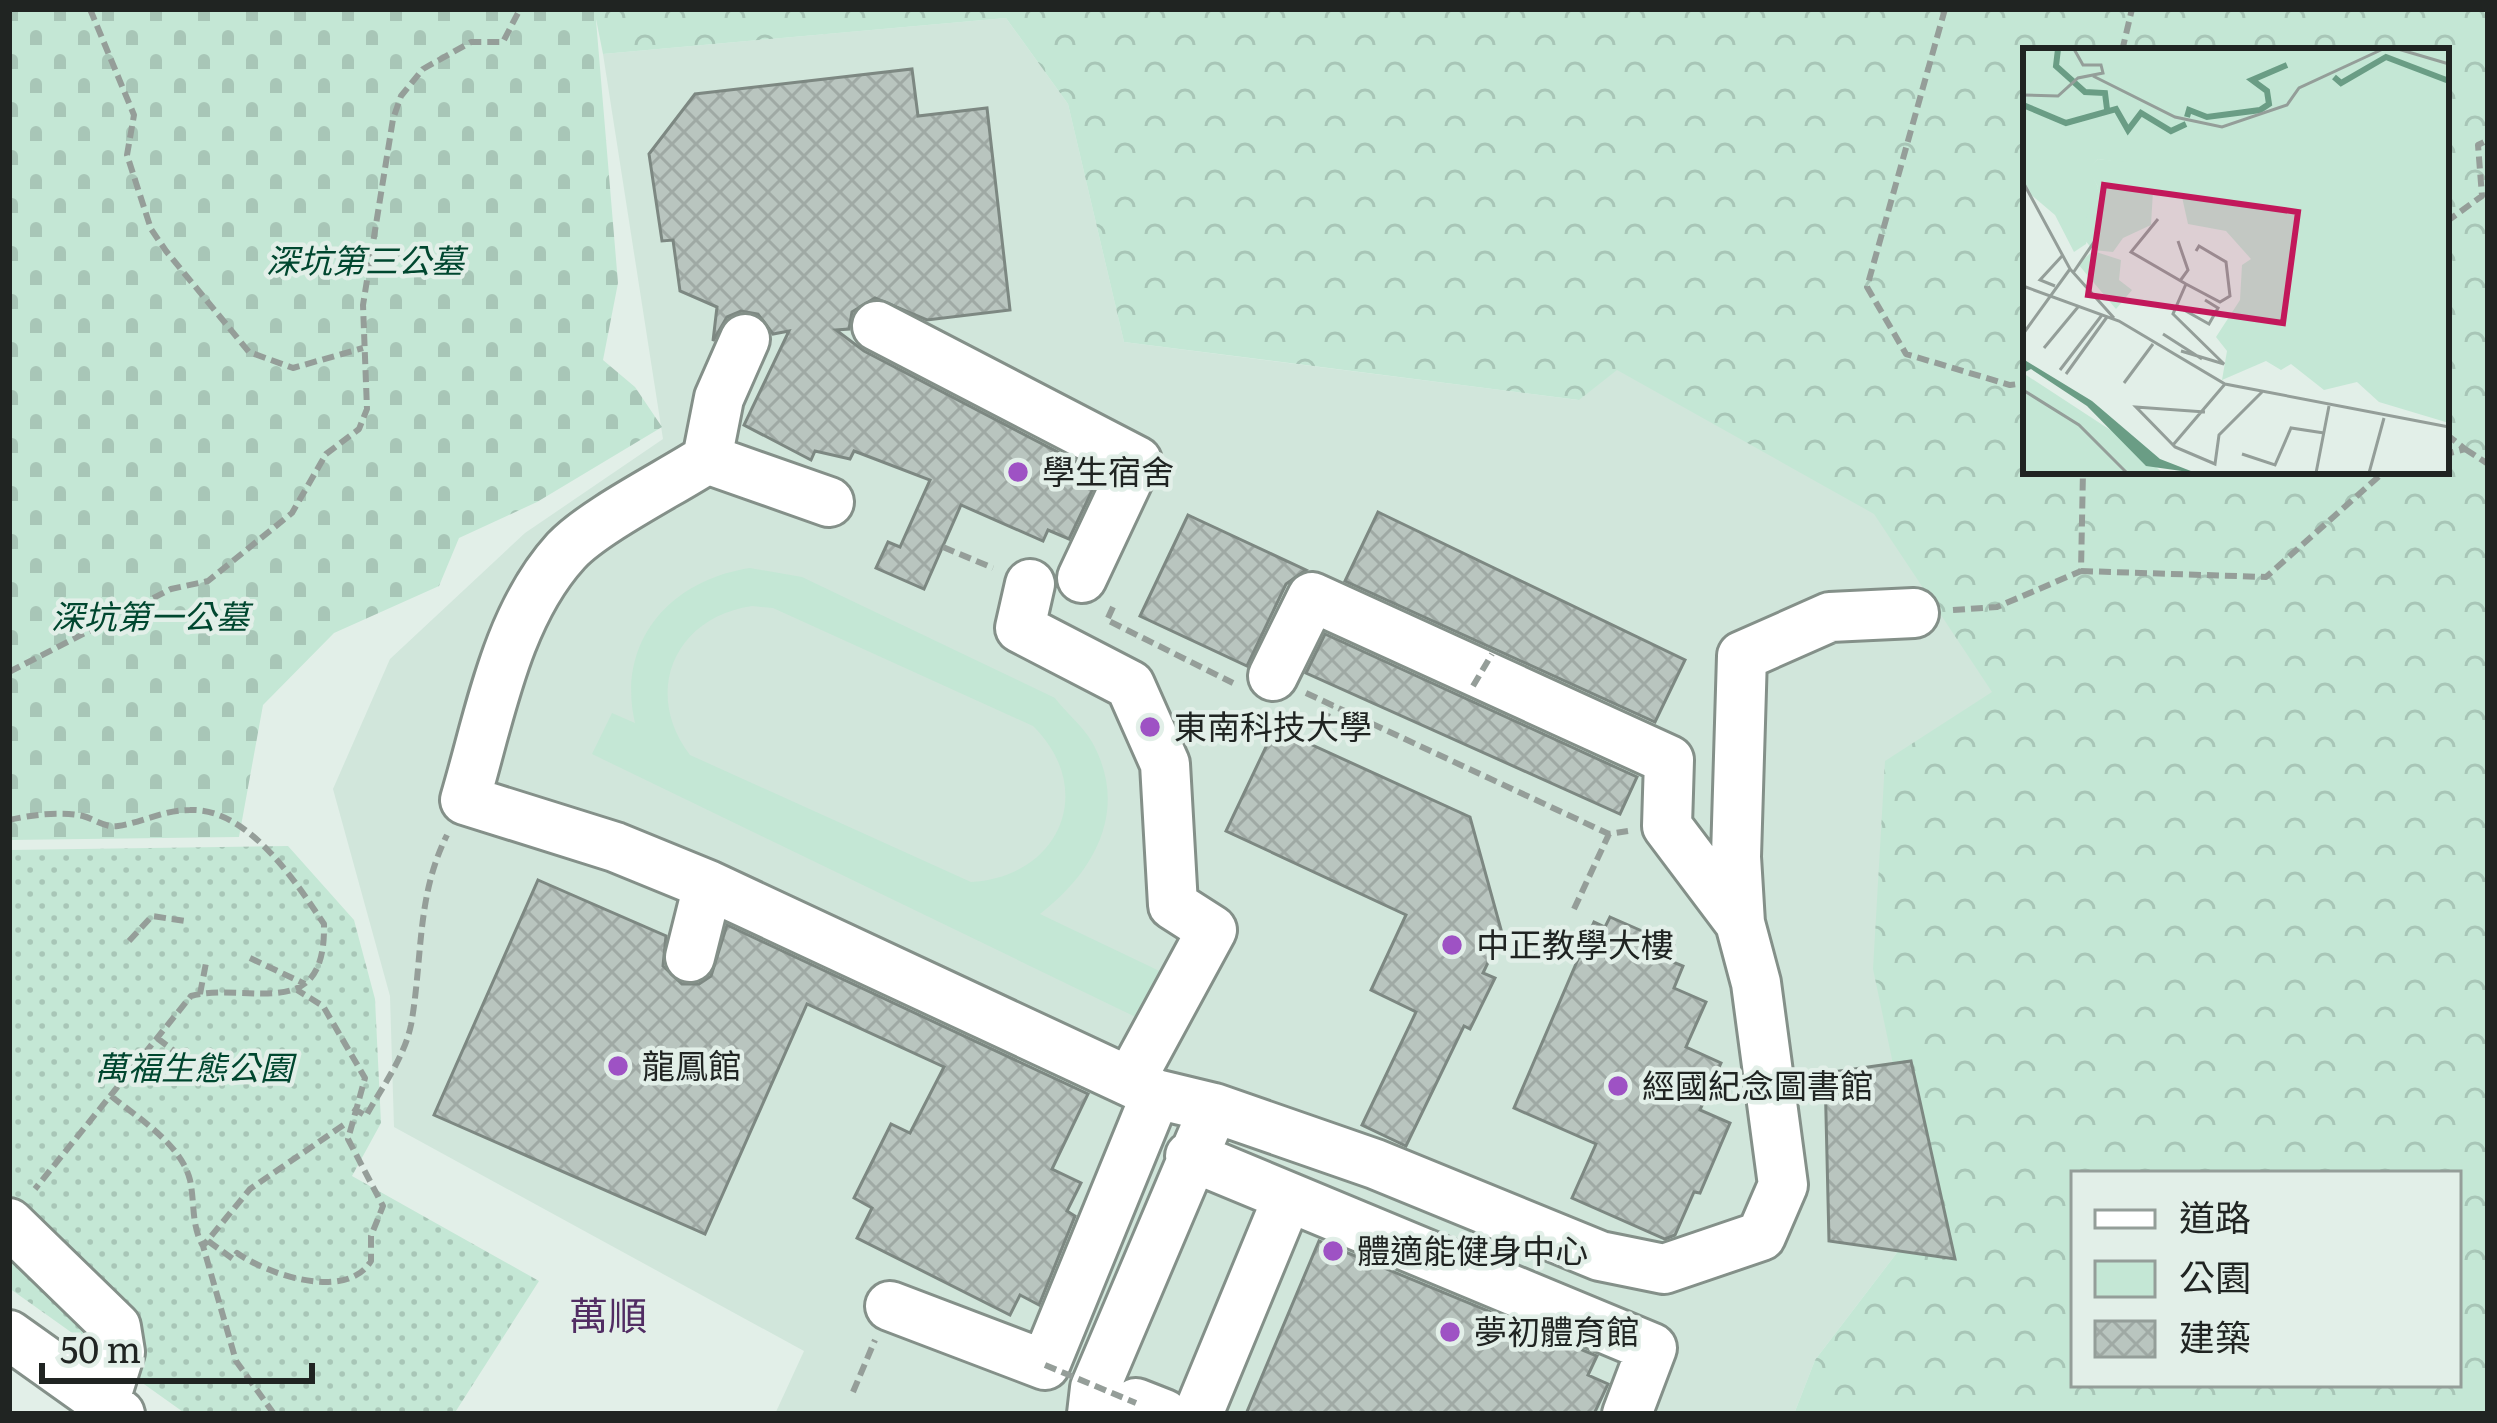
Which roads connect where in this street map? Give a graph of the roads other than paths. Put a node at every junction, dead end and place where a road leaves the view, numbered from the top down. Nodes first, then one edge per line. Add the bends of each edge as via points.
1 (877, 326) dead end
2 (745, 339) dead end
3 (706, 459) junction
4 (829, 502) dead end
5 (1082, 578) dead end
6 (1030, 584) road end
7 (1914, 613) road end
8 (1262, 688) road end
9 (708, 885) junction
10 (1740, 923) junction
11 (690, 957) dead end
12 (1143, 1087) junction
13 (1214, 1108) junction
14 (1190, 1156) junction
15 (1287, 1199) junction
16 (20, 1209) edge
17 (890, 1306) dead end
18 (9, 1335) edge
19 (112, 1408) edge
20 (1130, 1410) edge
21 (1198, 1414) edge
22 (1627, 1414) edge

1 - 5 street via 1137,461
2 - 3 street via 718,398
3 - 4 street
3 - 9 street via 568,548 509,652 465,800
6 - 12 street via 1020,628 1130,685 1165,764 1173,905 1212,930
7 - 10 street via 1830,617 1742,656
8 - 10 street via 1312,598 1670,760 1667,826
9 - 11 street
9 - 12 street
10 - 13 street via 1756,983 1783,1185 1761,1236 1664,1269 1600,1256
12 - 13 street
12 - 17 street via 1045,1365
13 - 14 street
14 - 15 street
14 - 20 street via 1095,1388
15 - 21 street
15 - 22 street via 1652,1348
16 - 19 street via 116,1327
18 - 19 street

